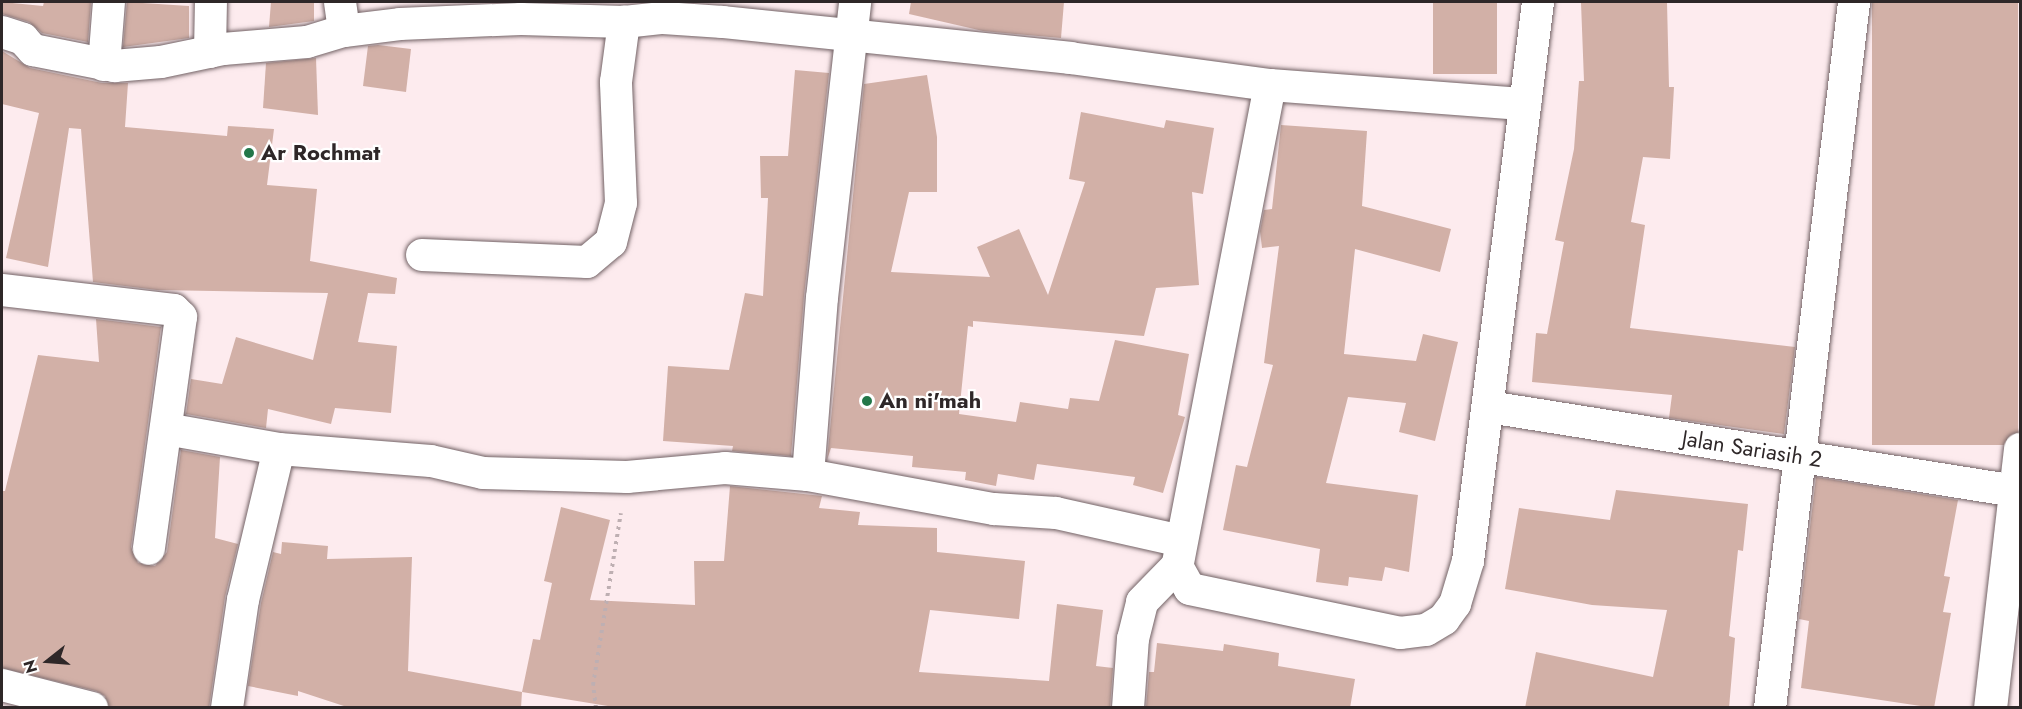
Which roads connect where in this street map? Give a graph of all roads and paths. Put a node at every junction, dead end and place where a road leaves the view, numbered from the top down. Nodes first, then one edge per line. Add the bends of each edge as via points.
1 (109, 2) edge
2 (211, 2) edge
3 (855, 2) edge
4 (1538, 2) edge
5 (1854, 2) edge
6 (523, 10) edge
7 (342, 16) edge
8 (624, 21) junction
9 (2, 32) edge
10 (854, 35) junction
11 (210, 52) junction
12 (104, 65) junction
13 (1270, 85) junction
14 (1525, 104) junction
15 (422, 255) dead end
16 (2, 290) edge
17 (1489, 407) junction
18 (166, 429) junction
19 (279, 449) junction
20 (2020, 449) edge
21 (1798, 456) junction
22 (808, 475) junction
23 (627, 477) junction
24 (2015, 491) junction
25 (2015, 538) edge
26 (149, 549) dead end
27 (1179, 553) junction
28 (2, 685) edge
29 (92, 708) edge
30 (227, 708) edge
31 (596, 708) edge
32 (1128, 708) edge
33 (1770, 708) edge
34 (1990, 708) edge

1 - 12 street
2 - 11 street
3 - 10 street
4 - 14 street
5 - 21 street
6 - 7 street via 465,19
6 - 8 street
7 - 11 street via 308,42
8 - 10 street via 663,18
8 - 15 street via 616,82 621,203 610,242 587,262
9 - 12 street via 23,39 33,50
10 - 13 street
10 - 22 street via 822,298
11 - 12 street via 161,62
13 - 14 street
13 - 27 street
14 - 17 street
16 - 18 street via 178,312 181,317
17 - 21 street, Jalan Sariasih 2
17 - 27 street via 1468,561 1455,604 1444,619 1426,630 1400,633 1190,589
18 - 19 street
18 - 26 street
19 - 23 street via 431,460 483,473
19 - 30 street via 243,600
20 - 24 street
21 - 24 street, Jalan Sariasih 2
21 - 33 street
22 - 23 street via 725,468
22 - 27 street via 994,509 1056,513
23 - 31 path via 593,685
24 - 25 street
25 - 34 street
27 - 32 street via 1142,602 1133,639
28 - 29 street

